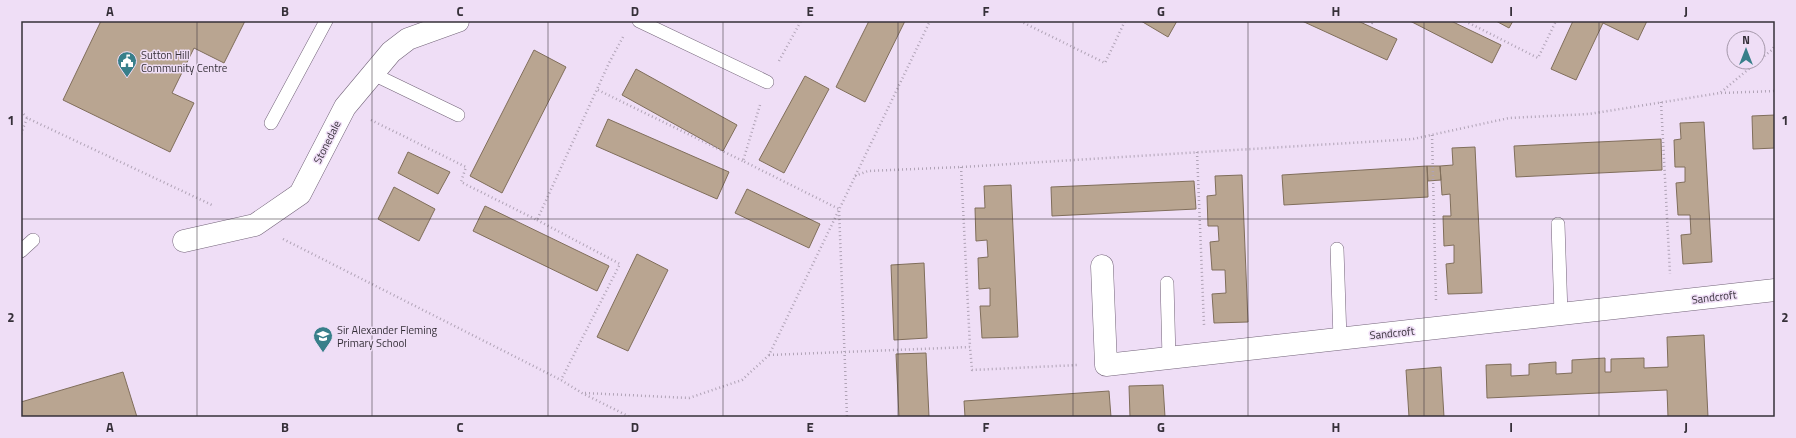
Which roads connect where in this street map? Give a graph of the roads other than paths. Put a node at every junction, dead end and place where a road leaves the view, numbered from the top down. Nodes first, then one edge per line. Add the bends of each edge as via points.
1 (326, 21) edge
2 (458, 21) edge
3 (639, 21) edge
4 (373, 74) junction
5 (767, 82) road end
6 (458, 115) dead end
7 (271, 123) dead end
8 (1558, 224) dead end
9 (33, 240) dead end
10 (184, 241) dead end
11 (1337, 249) dead end
12 (21, 251) edge
13 (1102, 266) dead end
14 (1167, 283) dead end
15 (1775, 290) edge
16 (1561, 314) junction
17 (1340, 339) junction
18 (1170, 358) junction

1 - 7 lane
2 - 4 street, Stonedale via 408,39 391,52
3 - 5 lane
4 - 6 lane
4 - 10 street, Stonedale via 345,107 300,194 255,225
8 - 16 lane
9 - 12 lane
11 - 17 lane
13 - 18 street, Sandcroft via 1106,365
14 - 18 lane
15 - 16 street, Sandcroft
16 - 17 street, Sandcroft
17 - 18 street, Sandcroft

